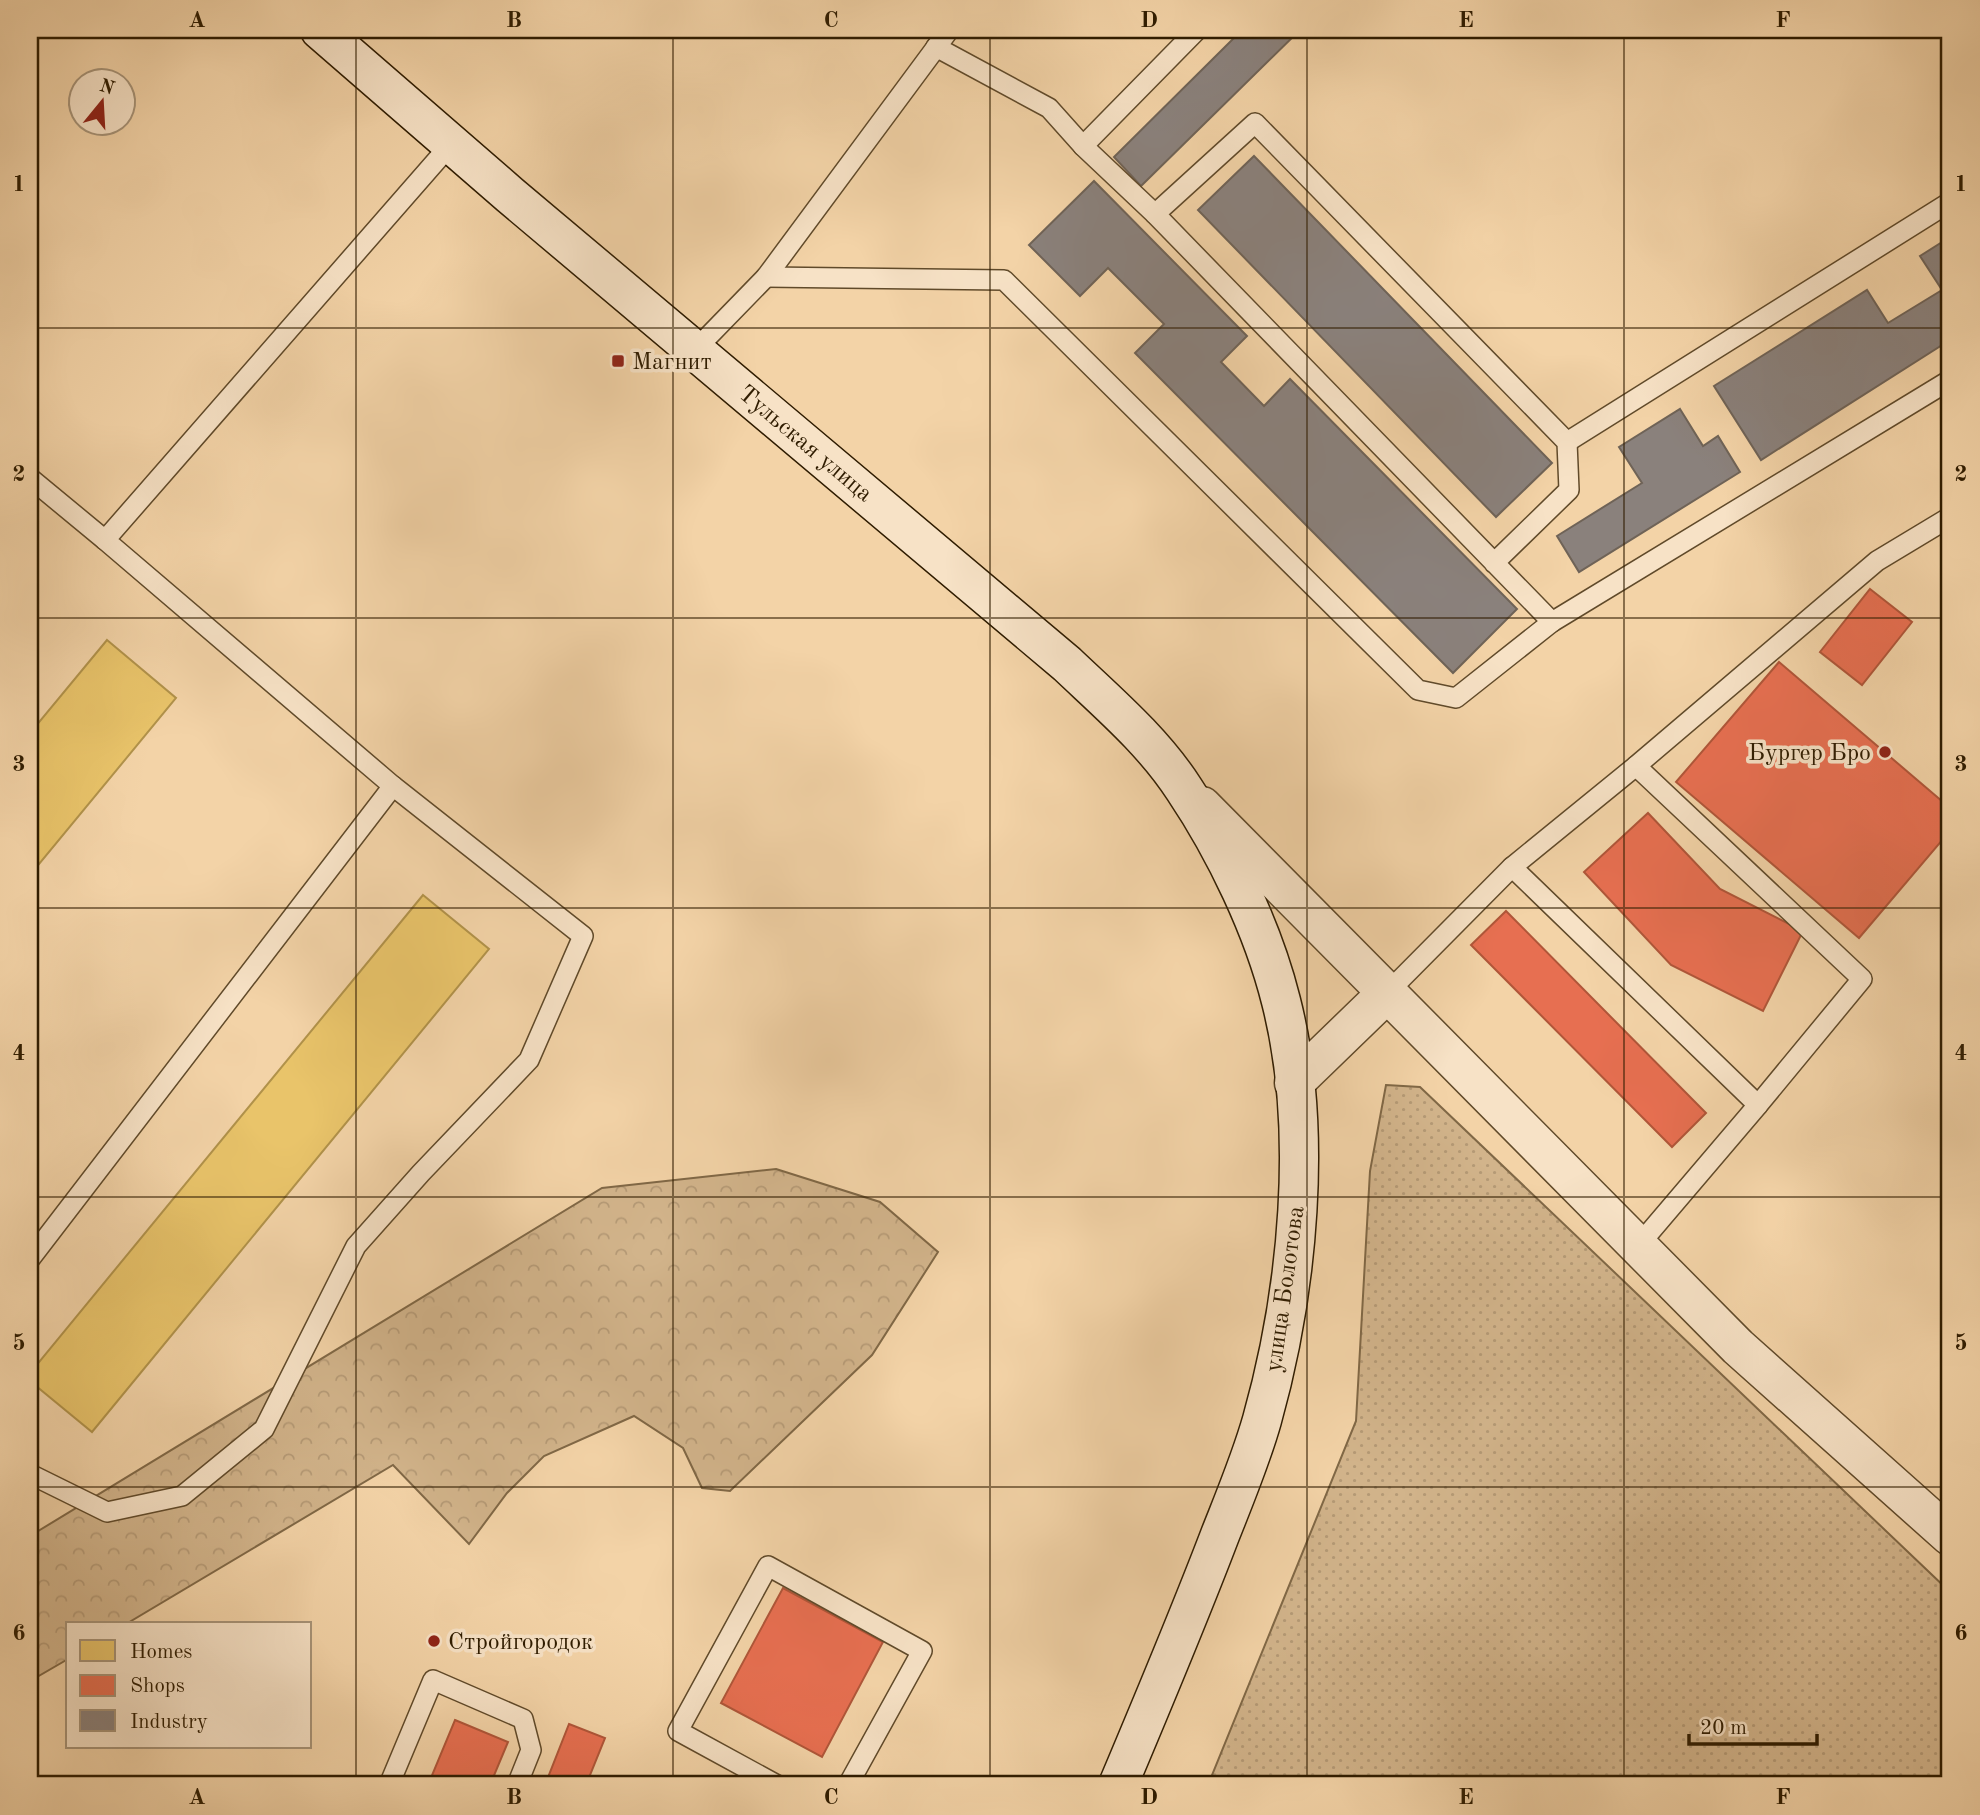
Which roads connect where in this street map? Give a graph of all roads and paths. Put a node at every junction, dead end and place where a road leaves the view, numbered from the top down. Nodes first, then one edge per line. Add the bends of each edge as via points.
1 (949, 30) edge
2 (1197, 30) edge
3 (323, 31) edge
4 (936, 47) junction
5 (451, 144) junction
6 (1083, 146) junction
7 (1950, 202) edge
8 (1155, 214) junction
9 (766, 277) junction
10 (695, 350) junction
11 (1950, 380) edge
12 (1567, 442) junction
13 (30, 478) edge
14 (1950, 517) edge
15 (105, 540) junction
16 (1494, 563) junction
17 (1552, 622) junction
18 (1636, 766) junction
19 (393, 786) junction
20 (1183, 787) junction
21 (1512, 867) junction
22 (1387, 993) junction
23 (1294, 1083) junction
24 (1758, 1105) junction
25 (1638, 1246) junction
26 (30, 1259) edge
27 (30, 1474) edge
28 (1950, 1536) edge
29 (389, 1785) edge
30 (517, 1785) edge
31 (777, 1785) edge
32 (848, 1785) edge
33 (1118, 1785) edge

1 - 4 lane
2 - 6 lane
3 - 5 main road, Тульская улица
4 - 6 lane via 1049,108
4 - 9 lane
5 - 10 main road, Тульская улица
5 - 15 lane
6 - 8 lane
7 - 12 lane
8 - 12 lane via 1255,123
8 - 16 lane
9 - 10 lane
9 - 17 lane via 1004,280 1418,690 1456,698
10 - 20 main road, Тульская улица via 1067,664 1138,731
11 - 17 lane
12 - 16 lane via 1569,491
13 - 15 lane
14 - 18 lane via 1877,561
15 - 19 lane
16 - 17 lane
18 - 21 lane
18 - 24 lane via 1862,979
19 - 26 lane
19 - 27 lane via 583,936 529,1060 356,1246 264,1429 182,1496 107,1512
20 - 22 main road
20 - 23 main road, улица Болотова via 1214,838 1260,938 1281,1000
21 - 22 lane
21 - 24 lane
22 - 23 main road
22 - 25 main road
23 - 33 main road, улица Болотова via 1298,1183 1293,1265 1283,1334 1261,1422 1188,1621
24 - 25 lane
25 - 28 main road via 1738,1347
29 - 30 lane via 433,1680 523,1719 531,1750
31 - 32 lane via 678,1731 768,1566 922,1651

